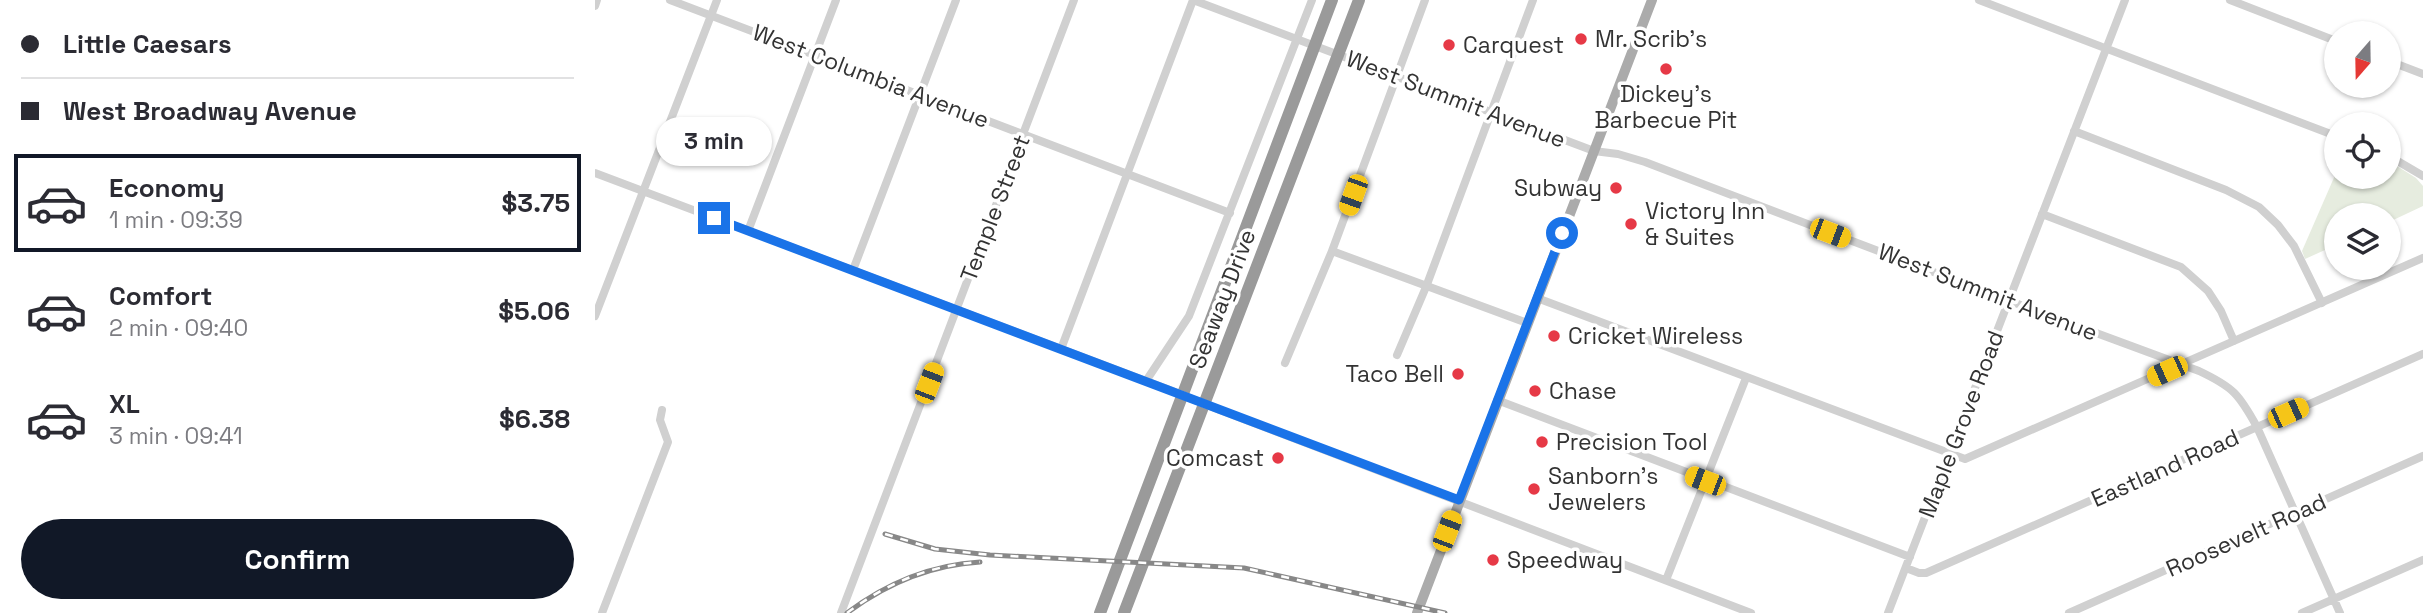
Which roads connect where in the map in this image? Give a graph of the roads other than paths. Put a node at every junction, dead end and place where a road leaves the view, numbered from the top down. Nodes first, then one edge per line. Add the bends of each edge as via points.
1 (597, 0) edge
2 (670, 0) edge
3 (717, 0) edge
4 (836, 0) edge
5 (956, 0) edge
6 (1074, 0) edge
7 (1193, 0) edge
8 (1312, 0) edge
9 (1332, 0) edge
10 (1337, 0) edge
11 (1353, 0) edge
12 (1359, 0) edge
13 (1425, 0) edge
14 (1533, 0) edge
15 (1651, 0) edge
16 (1979, 0) edge
17 (2125, 0) edge
18 (2230, 0) edge
19 (595, 6) edge
20 (711, 15) junction
21 (1347, 32) junction
22 (2324, 36) edge
23 (1297, 39) junction
24 (1317, 47) junction
25 (2106, 48) junction
26 (815, 55) junction
27 (1338, 55) junction
28 (2401, 66) edge
29 (2423, 74) edge
30 (1397, 77) junction
31 (920, 94) junction
32 (1492, 113) junction
33 (2074, 131) junction
34 (2324, 131) edge
35 (1024, 134) junction
36 (1594, 151) junction
37 (2401, 163) edge
38 (595, 173) edge
39 (1128, 174) junction
40 (2423, 176) edge
41 (644, 191) junction
42 (1281, 202) junction
43 (1230, 213) junction
44 (2042, 214) junction
45 (748, 231) junction
46 (1332, 251) junction
47 (2423, 258) edge
48 (853, 270) junction
49 (1426, 286) junction
50 (1537, 298) junction
51 (2008, 300) junction
52 (2322, 303) junction
53 (957, 310) junction
54 (595, 316) edge
55 (1527, 323) junction
56 (2234, 341) junction
57 (1061, 349) junction
58 (2423, 354) edge
59 (1397, 355) dead end
60 (1285, 363) dead end
61 (2181, 365) junction
62 (1746, 378) junction
63 (1146, 381) junction
64 (1497, 400) junction
65 (662, 410) dead end
66 (2257, 427) junction
67 (1949, 455) junction
68 (2423, 456) edge
69 (1705, 481) junction
70 (1459, 500) junction
71 (2295, 513) junction
72 (1910, 557) junction
73 (2423, 560) edge
74 (1906, 568) junction
75 (1667, 580) junction
76 (2335, 599) junction
77 (602, 613) edge
78 (841, 613) edge
79 (1100, 613) edge
80 (1124, 613) edge
81 (1417, 613) edge
82 (1751, 613) edge
83 (1888, 613) edge
84 (2069, 613) edge
85 (2302, 613) edge
86 (2340, 613) edge

1 - 19 street
2 - 20 street, West Columbia Avenue
3 - 20 street
4 - 26 street
5 - 31 street
6 - 35 street, Temple Street
7 - 23 street, West Summit Avenue
7 - 39 street
8 - 23 street
9 - 24 highway, Seaway Drive
10 - 24 highway
11 - 21 highway
12 - 21 highway, Seaway Drive
13 - 30 street
14 - 32 street
15 - 36 main road
16 - 25 street
17 - 25 street, Maple Grove Road
18 - 22 street
20 - 26 street, West Columbia Avenue
20 - 41 street
21 - 27 highway, Seaway Drive
23 - 24 street, West Summit Avenue
23 - 43 street
24 - 27 street, West Summit Avenue
24 - 42 highway via 1265,194 1270,202
24 - 79 highway, Seaway Drive
25 - 33 street, Maple Grove Road
25 - 34 street
26 - 31 street, West Columbia Avenue
26 - 45 street
27 - 30 street, West Summit Avenue
27 - 42 highway, Seaway Drive
28 - 29 street
30 - 32 street, West Summit Avenue
30 - 46 street
31 - 35 street, West Columbia Avenue
31 - 48 street
32 - 36 street, West Summit Avenue
32 - 49 street
33 - 44 street, Maple Grove Road
33 - 52 street via 2259,207 2294,246
35 - 39 street, West Columbia Avenue
35 - 53 street, Temple Street
36 - 50 main road
36 - 51 street, West Summit Avenue via 1645,162
37 - 40 street
38 - 41 street
39 - 43 street, West Columbia Avenue
39 - 57 street
41 - 45 street
41 - 54 street
42 - 80 highway, Seaway Drive
43 - 63 street via 1189,316
44 - 51 street, Maple Grove Road
44 - 56 street via 2181,267 2208,291
45 - 48 street
46 - 49 street
46 - 60 street
47 - 52 street
48 - 53 street
49 - 55 street
49 - 59 street
50 - 55 main road
50 - 62 street
51 - 61 street, West Summit Avenue
51 - 67 street, Maple Grove Road
52 - 56 street
53 - 57 street
53 - 78 street, Temple Street
55 - 64 main road
56 - 61 street
57 - 63 street
58 - 66 street, Eastland Road
61 - 66 street, West Summit Avenue via 2234,390
61 - 67 street via 1972,458
62 - 67 street
62 - 69 street
63 - 70 street, bridge
64 - 69 street
64 - 70 main road
65 - 77 street via 660,420 668,442
66 - 71 street, West Summit Avenue
66 - 74 street, Eastland Road via 1926,573
67 - 72 street, Maple Grove Road
68 - 71 street, Roosevelt Road
69 - 72 street
69 - 75 street
70 - 75 street
70 - 81 main road
71 - 76 street, West Summit Avenue
71 - 84 street, Roosevelt Road
72 - 74 street, Maple Grove Road
73 - 76 street
74 - 83 street, Maple Grove Road
75 - 82 street
76 - 85 street
76 - 86 street, West Summit Avenue

